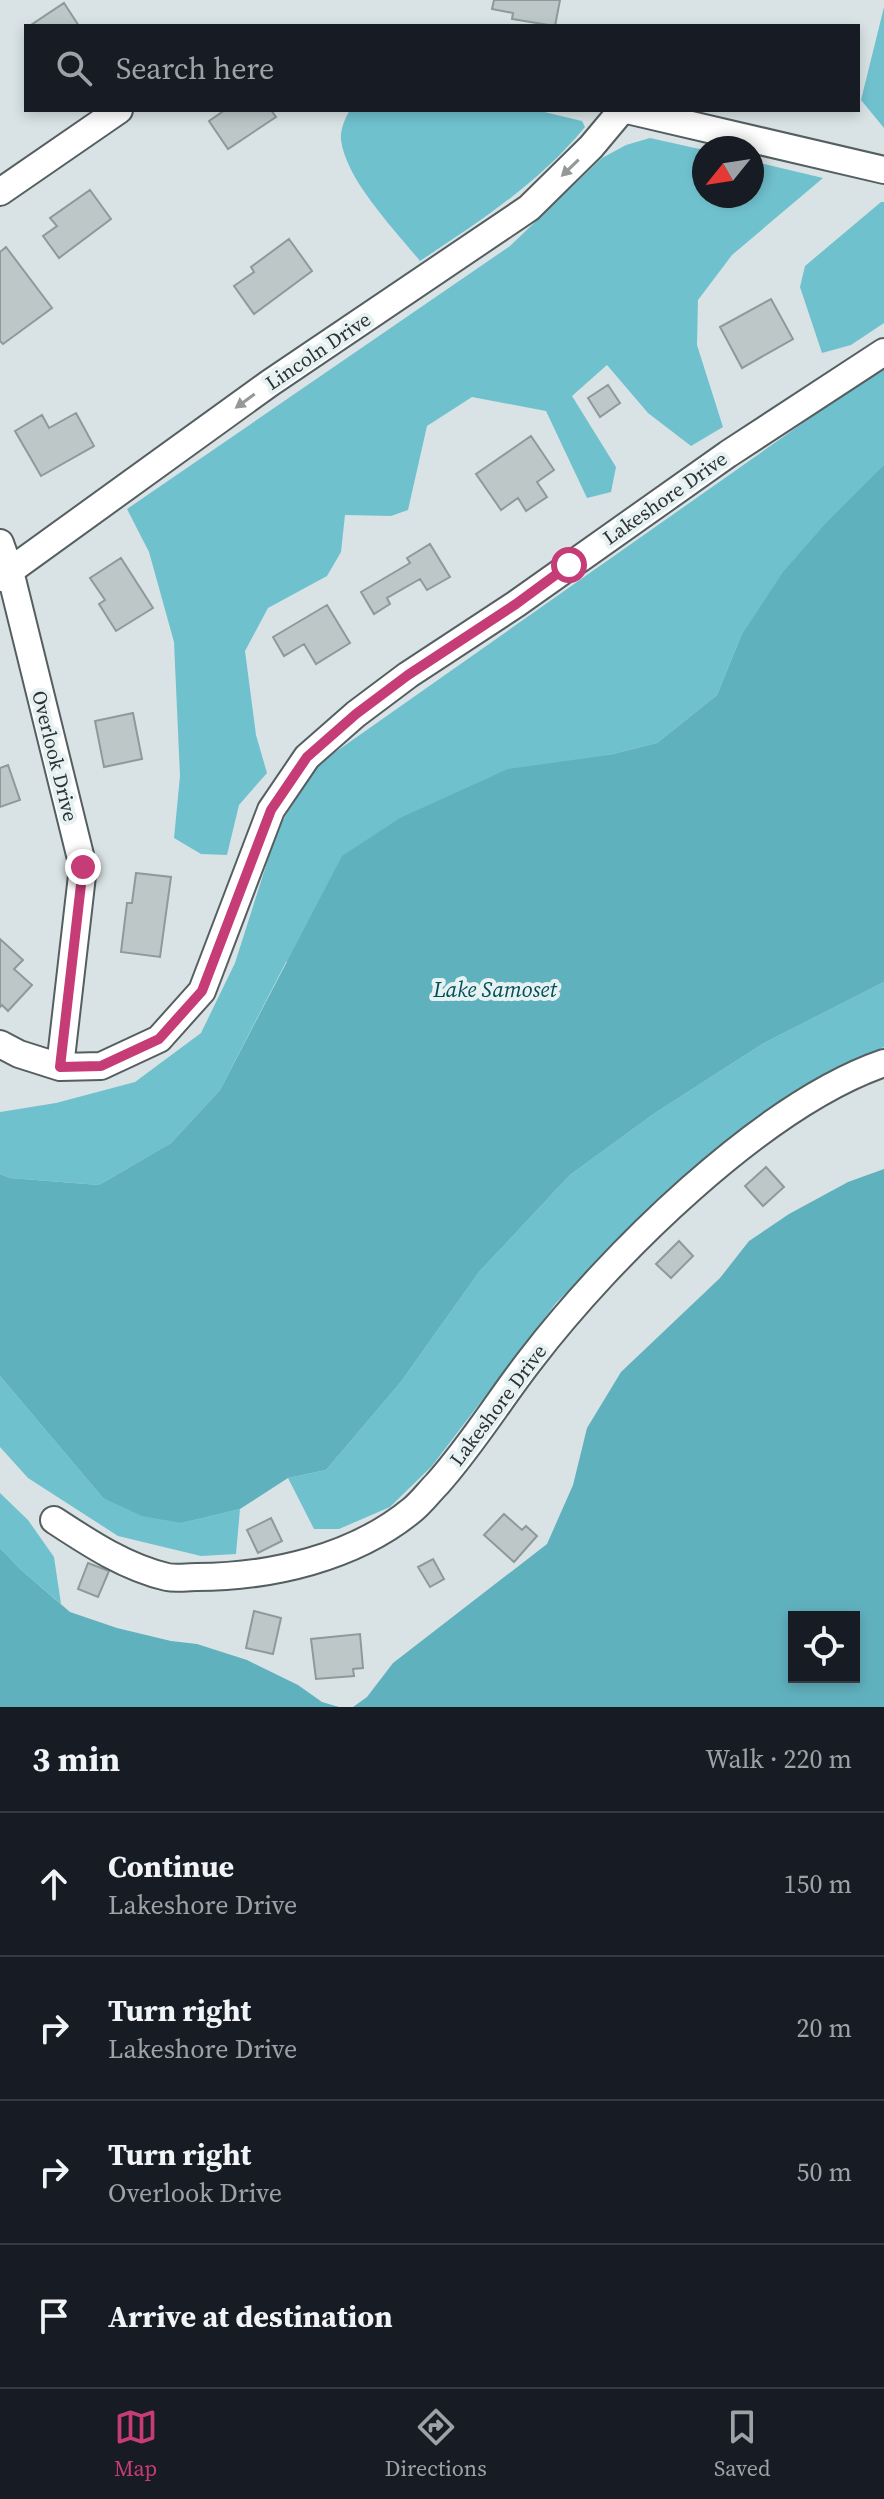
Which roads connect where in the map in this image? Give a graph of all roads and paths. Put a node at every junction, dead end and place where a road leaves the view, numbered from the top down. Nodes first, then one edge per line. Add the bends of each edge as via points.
1 (116, 112) edge
2 (622, 112) edge
3 (633, 112) edge
4 (884, 170) edge
5 (0, 192) edge
6 (884, 352) edge
7 (0, 543) edge
8 (5, 575) edge
9 (0, 1044) edge
10 (884, 1063) edge
11 (60, 1067) junction
12 (54, 1520) dead end

1 - 5 street
2 -> 8 street, Lincoln Drive via 529,208 270,383
3 - 4 street
6 - 11 street, Lakeshore Drive via 356,714 307,757 271,810 202,991 159,1039 101,1066
7 - 8 street, Overlook Drive
8 - 11 street, Overlook Drive via 83,867
9 - 11 street, Lakeshore Drive
10 - 12 street, Lakeshore Drive via 817,1095 763,1131 674,1206 574,1308 456,1462 412,1510 358,1544 233,1577 168,1577 108,1556

